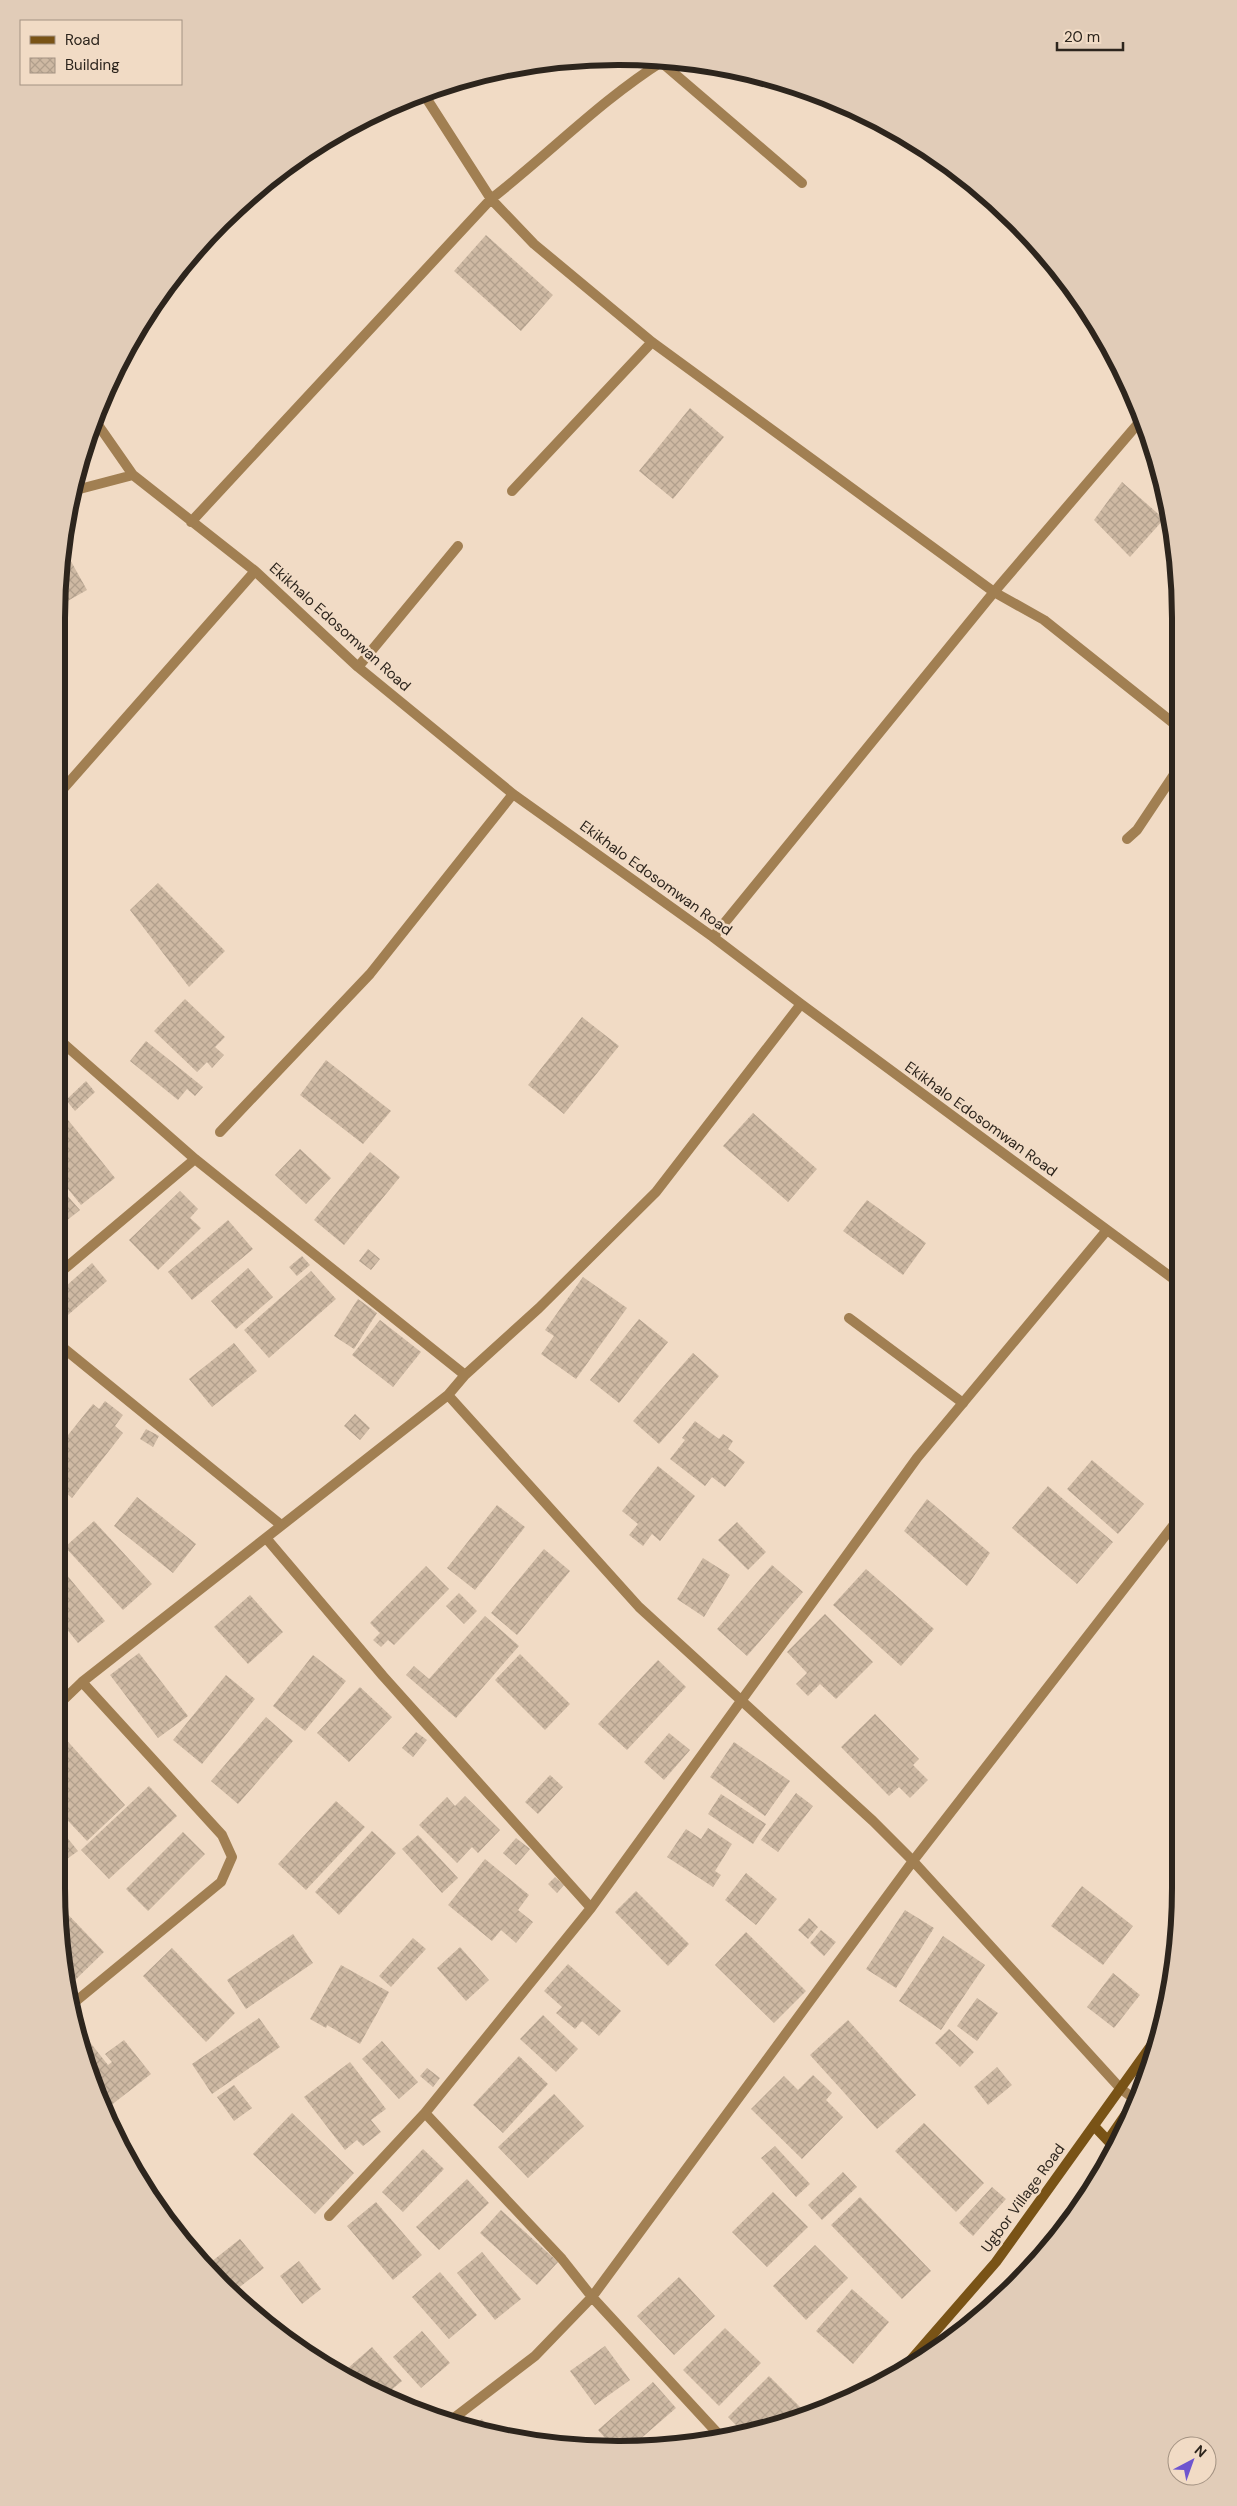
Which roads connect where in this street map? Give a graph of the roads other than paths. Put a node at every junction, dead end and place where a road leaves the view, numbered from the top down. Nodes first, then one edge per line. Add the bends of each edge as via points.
1 (655, 66) edge
2 (670, 68) edge
3 (427, 99) edge
4 (802, 183) dead end
5 (491, 199) junction
6 (652, 342) junction
7 (1137, 425) edge
8 (99, 427) edge
9 (133, 474) junction
10 (81, 488) edge
11 (512, 491) dead end
12 (191, 522) junction
13 (458, 546) dead end
14 (255, 571) junction
15 (994, 592) junction
16 (358, 666) junction
17 (1172, 723) edge
18 (1172, 778) edge
19 (65, 787) edge
20 (513, 794) junction
21 (1127, 839) dead end
22 (713, 937) junction
23 (801, 1004) junction
24 (65, 1045) edge
25 (220, 1132) dead end
26 (195, 1158) junction
27 (1107, 1230) junction
28 (65, 1268) edge
29 (1172, 1278) edge
30 (849, 1318) dead end
31 (65, 1349) edge
32 (464, 1375) junction
33 (448, 1395) junction
34 (963, 1403) junction
35 (281, 1525) junction
36 (1172, 1527) edge
37 (266, 1538) junction
38 (82, 1682) junction
39 (65, 1698) edge
40 (742, 1701) junction
41 (913, 1861) junction
42 (591, 1908) junction
43 (77, 2000) edge
44 (1147, 2052) edge
45 (1121, 2089) junction
46 (1132, 2094) edge
47 (1108, 2106) junction
48 (425, 2113) junction
49 (1122, 2117) edge
50 (1094, 2126) junction
51 (1109, 2142) edge
52 (329, 2216) dead end
53 (592, 2297) junction
54 (916, 2354) edge
55 (456, 2416) edge
56 (716, 2432) edge

1 - 5 street via 569,132 524,174
2 - 4 street
3 - 5 street
5 - 6 street via 534,244
5 - 12 street
6 - 11 street
6 - 15 street
7 - 15 street
8 - 9 street, Ekikhalo Edosomwan Road
9 - 10 street
9 - 12 street, Ekikhalo Edosomwan Road
12 - 14 street, Ekikhalo Edosomwan Road
13 - 16 street
14 - 16 street, Ekikhalo Edosomwan Road
14 - 19 street
15 - 17 street via 1044,620
15 - 22 street
16 - 20 street, Ekikhalo Edosomwan Road
18 - 21 street via 1137,830
20 - 22 street, Ekikhalo Edosomwan Road
20 - 25 street via 370,974
22 - 23 street, Ekikhalo Edosomwan Road
23 - 27 street, Ekikhalo Edosomwan Road
23 - 32 street via 656,1192 539,1308
24 - 26 street
26 - 28 street
26 - 32 street
27 - 29 street, Ekikhalo Edosomwan Road
27 - 34 street
30 - 34 street
31 - 35 street
32 - 33 street
33 - 35 street
33 - 40 street via 639,1607
34 - 40 street via 917,1458
35 - 37 street
36 - 41 street
37 - 38 street
37 - 42 street via 383,1676
38 - 39 street
38 - 43 street via 222,1836 232,1857 221,1882
40 - 41 street
40 - 42 street
41 - 45 street
41 - 53 street
42 - 48 street
44 - 45 street, Ugbor Village Road
45 - 46 street
45 - 47 street, Ugbor Village Road
47 - 49 street
47 - 50 street, Ugbor Village Road
48 - 52 street
48 - 53 street via 562,2259
50 - 51 street
50 - 54 street, Ugbor Village Road via 996,2262
53 - 55 street via 535,2356
53 - 56 street

